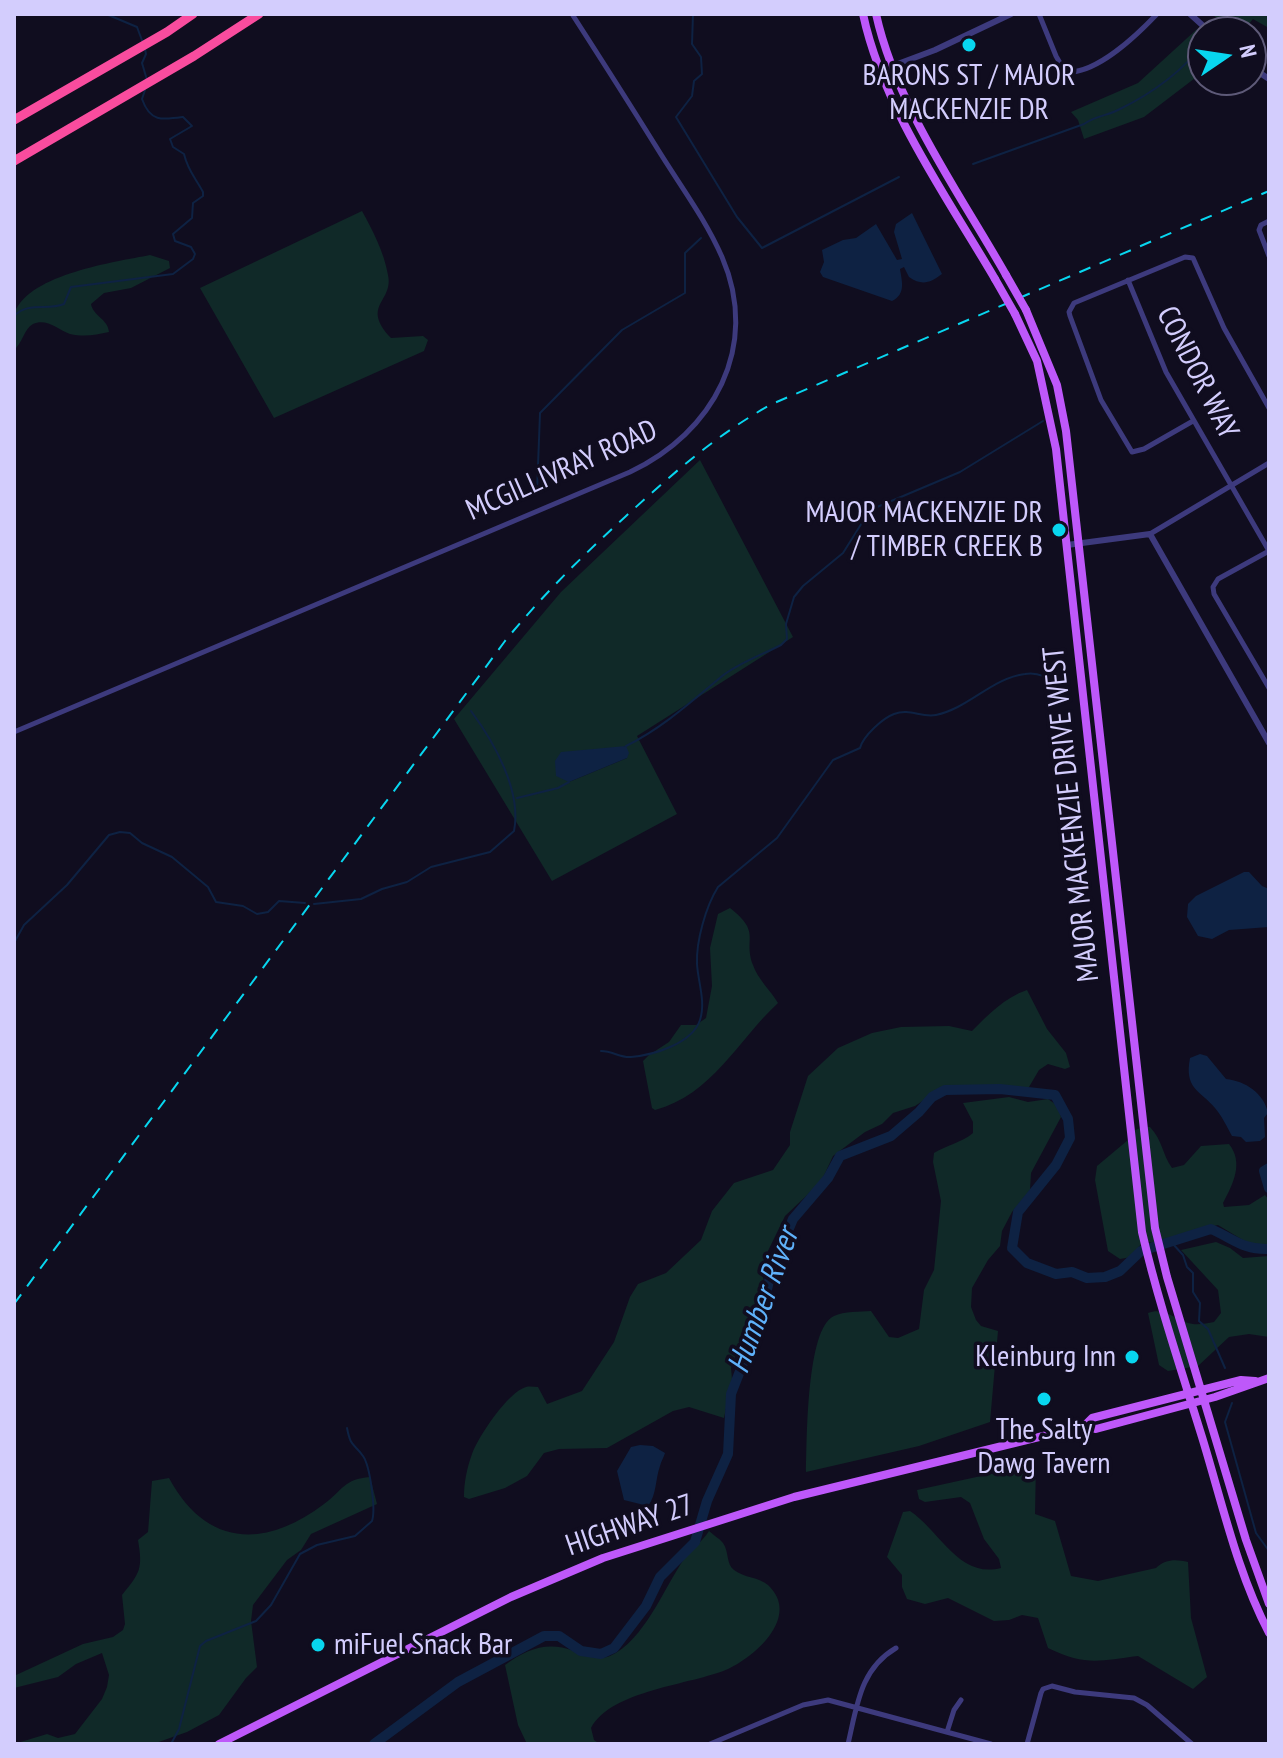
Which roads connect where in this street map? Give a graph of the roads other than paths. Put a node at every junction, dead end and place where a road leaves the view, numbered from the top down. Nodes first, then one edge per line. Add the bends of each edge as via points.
1 (193, 14) edge
2 (259, 14) edge
3 (572, 14) edge
4 (863, 14) edge
5 (876, 14) edge
6 (1011, 14) edge
7 (1039, 14) edge
8 (1157, 14) edge
9 (891, 66) junction
10 (879, 71) junction
11 (14, 120) edge
12 (14, 161) edge
13 (1269, 221) edge
14 (1269, 256) edge
15 (1128, 280) junction
16 (1269, 408) edge
17 (1193, 421) junction
18 (1269, 463) edge
19 (1231, 485) junction
20 (1150, 534) junction
21 (1079, 543) junction
22 (1067, 545) junction
23 (1269, 688) edge
24 (14, 732) edge
25 (1269, 743) edge
26 (1269, 1378) edge
27 (1256, 1381) junction
28 (1201, 1390) junction
29 (1188, 1393) junction
30 (1204, 1401) junction
31 (1191, 1404) junction
32 (1084, 1426) junction
33 (1269, 1604) edge
34 (1269, 1633) edge
35 (896, 1648) dead end
36 (961, 1700) dead end
37 (858, 1707) junction
38 (947, 1732) junction
39 (219, 1744) edge
40 (710, 1744) edge
41 (848, 1744) edge
42 (991, 1744) edge
43 (1027, 1744) edge
44 (1192, 1744) edge

1 - 11 highway
2 - 12 highway
3 - 24 street, MCGILLIVRAY ROAD via 705,222 723,260 733,295 731,358 720,392 697,424 659,457 630,472
4 - 10 main road, MAJOR MACKENZIE DRIVE WEST
5 - 9 main road, MAJOR MACKENZIE DRIVE WEST
6 - 9 street
7 - 8 street via 1056,56 1071,73 1131,41
9 - 10 street
9 - 21 main road, MAJOR MACKENZIE DRIVE WEST, bridge via 1026,310 1048,360 1063,411
10 - 22 main road, MAJOR MACKENZIE DRIVE WEST, bridge via 1037,361 1052,420
13 - 14 street via 1259,230
15 - 16 street via 1185,257 1194,259 1224,328
15 - 17 street, CONDOR WAY via 1162,364
15 - 17 street via 1079,300 1069,312 1101,400 1132,452
17 - 19 street, CONDOR WAY
18 - 19 street
19 - 20 street
19 - 23 street, CONDOR WAY via 1269,551 1218,579 1213,592
20 - 21 street
20 - 25 street
21 - 22 street
21 - 28 main road, MAJOR MACKENZIE DRIVE WEST via 1155,1228
22 - 29 main road, MAJOR MACKENZIE DRIVE WEST via 1142,1232
26 - 27 main road, HIGHWAY 27
27 - 28 main road, HIGHWAY 27
27 - 30 main road, HIGHWAY 27
28 - 29 main road, HIGHWAY 27
28 - 30 main road, MAJOR MACKENZIE DRIVE WEST
29 - 31 main road, MAJOR MACKENZIE DRIVE WEST
29 - 32 main road, HIGHWAY 27 via 1092,1418
30 - 31 main road, HIGHWAY 27
30 - 33 main road, MAJOR MACKENZIE DRIVE WEST
31 - 32 main road, HIGHWAY 27 via 1096,1429
31 - 34 main road, MAJOR MACKENZIE DRIVE WEST via 1245,1579
32 - 39 main road, HIGHWAY 27 via 794,1497 603,1558 511,1597
35 - 37 street via 873,1666
36 - 38 street
37 - 38 street
37 - 40 street via 811,1702
37 - 41 street
38 - 42 street
43 - 44 street via 1041,1693 1052,1686 1134,1698

